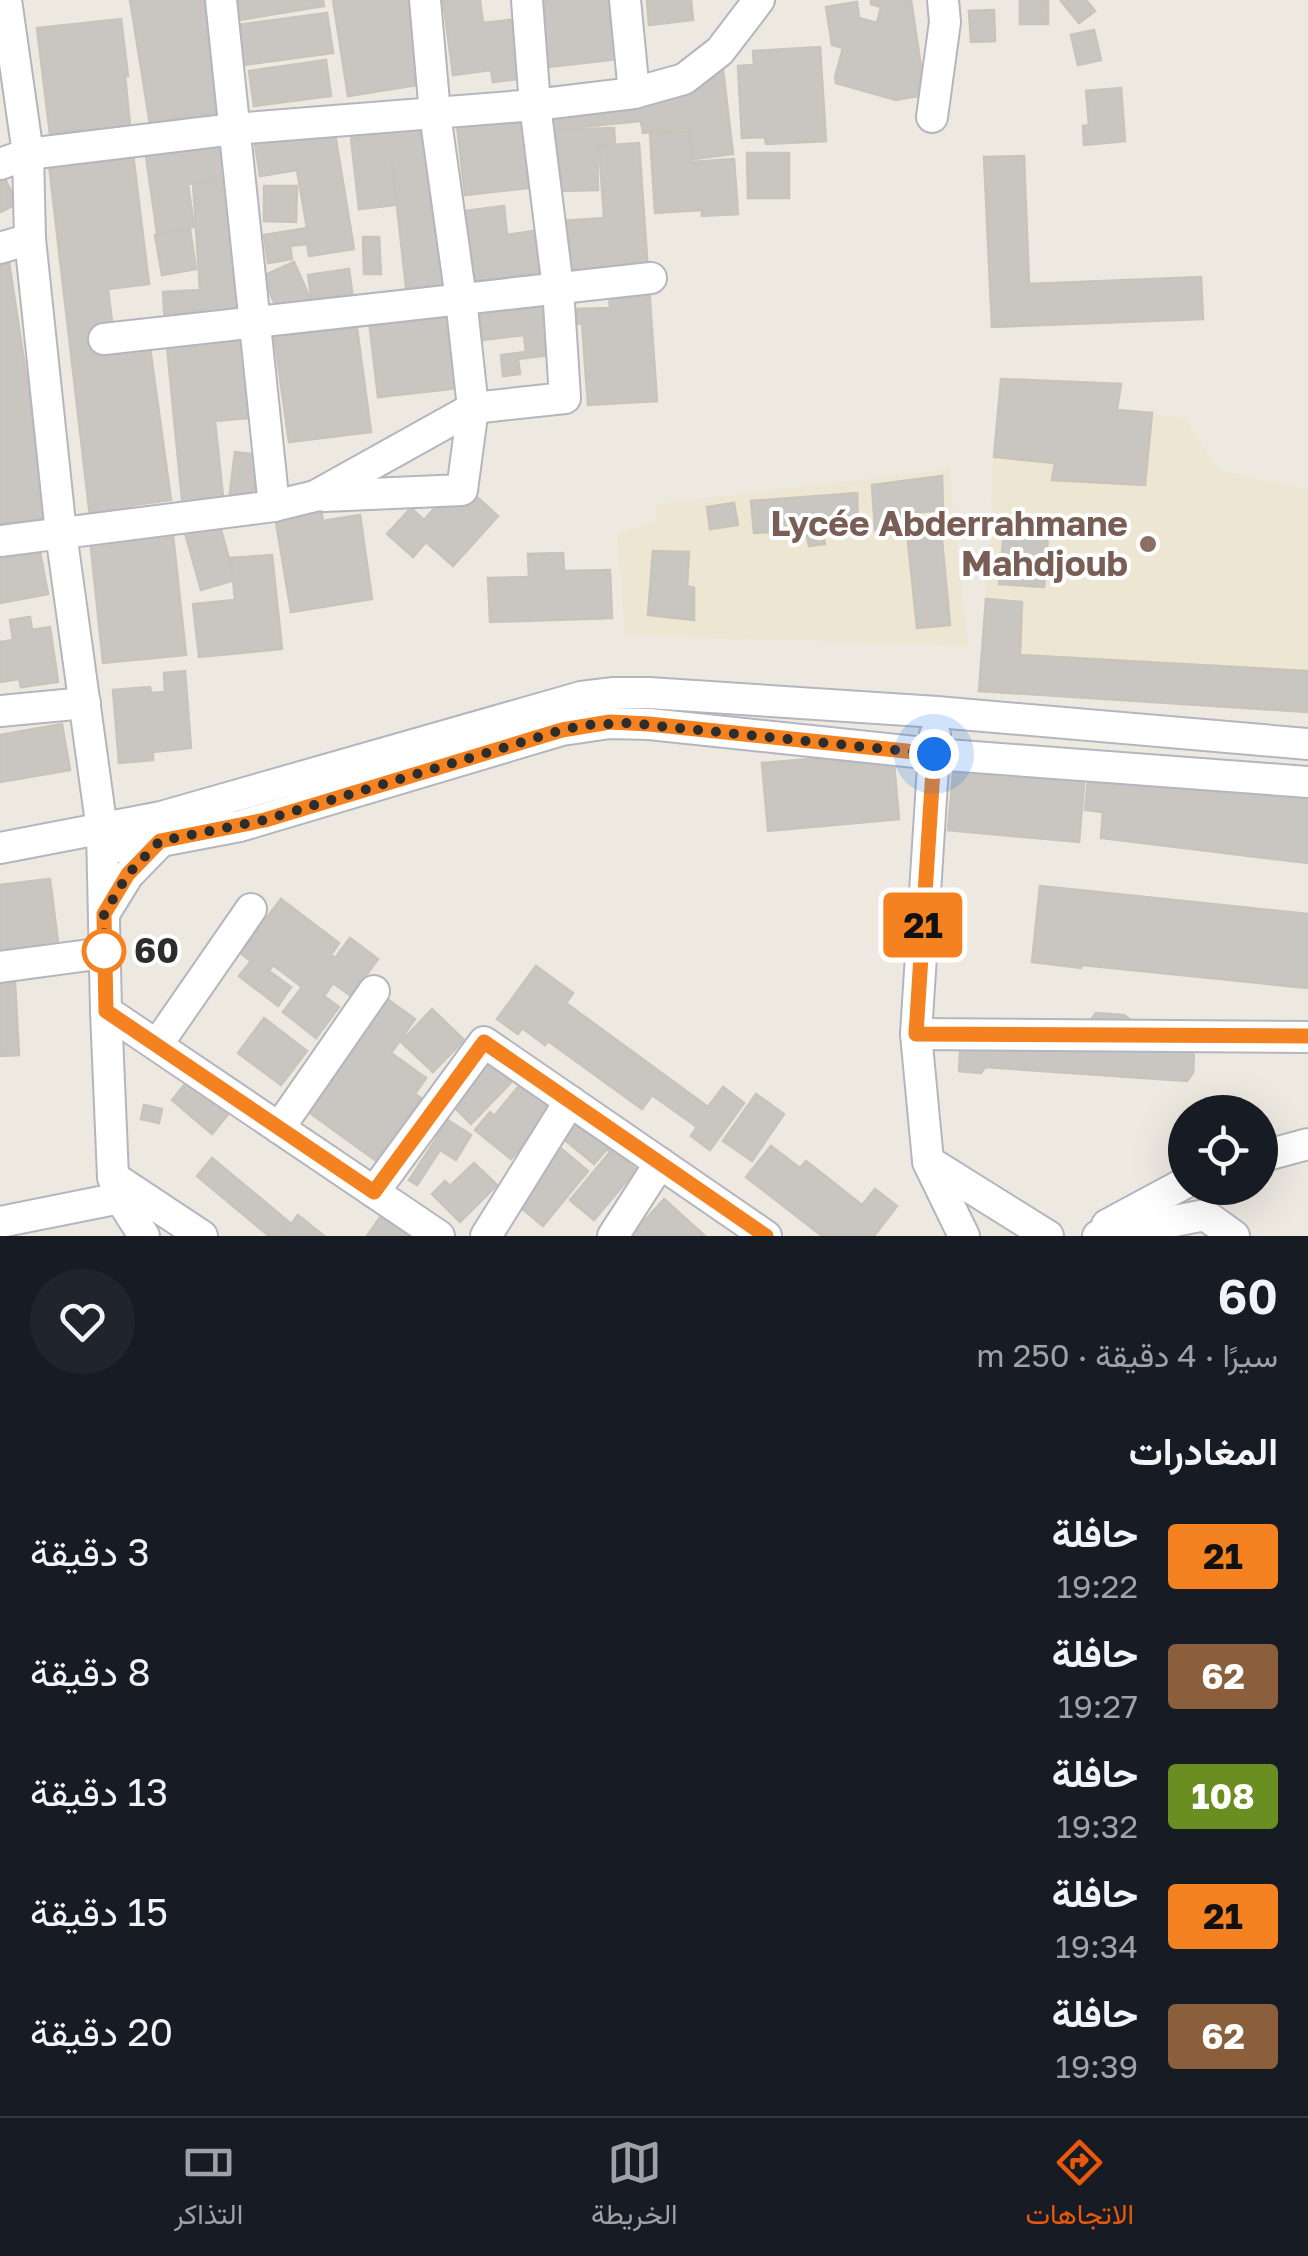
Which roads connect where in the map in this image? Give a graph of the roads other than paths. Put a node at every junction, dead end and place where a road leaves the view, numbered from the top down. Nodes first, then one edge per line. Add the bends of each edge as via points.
1 (6, 0) edge
2 (221, 0) edge
3 (425, 0) edge
4 (527, 0) edge
5 (626, 0) edge
6 (730, 0) edge
7 (759, 0) edge
8 (942, 0) edge
9 (734, 33) junction
10 (8, 75) edge
11 (634, 92) junction
12 (535, 105) junction
13 (435, 114) junction
14 (932, 118) dead end
15 (234, 129) junction
16 (14, 159) edge
17 (30, 239) junction
18 (0, 248) edge
19 (650, 278) dead end
20 (558, 288) junction
21 (461, 299) junction
22 (254, 322) junction
23 (104, 339) dead end
24 (473, 408) junction
25 (316, 496) junction
26 (274, 506) junction
27 (61, 533) junction
28 (0, 541) edge
29 (85, 703) junction
30 (0, 710) edge
31 (936, 712) junction
32 (1308, 744) edge
33 (934, 754) junction
34 (1308, 782) edge
35 (102, 839) junction
36 (160, 841) junction
37 (0, 848) edge
38 (251, 909) dead end
39 (104, 914) junction
40 (104, 952) junction
41 (0, 967) edge
42 (374, 991) dead end
43 (106, 1011) junction
44 (916, 1034) junction
45 (1308, 1036) edge
46 (157, 1045) junction
47 (570, 1102) junction
48 (279, 1128) junction
49 (1308, 1144) edge
50 (1278, 1152) edge
51 (928, 1160) junction
52 (660, 1163) junction
53 (117, 1187) junction
54 (374, 1192) junction
55 (1168, 1192) edge
56 (0, 1222) edge
57 (752, 1232) edge
58 (144, 1236) edge
59 (202, 1236) edge
60 (439, 1236) edge
61 (486, 1236) edge
62 (613, 1236) edge
63 (964, 1236) edge
64 (1048, 1236) edge
65 (1087, 1236) edge
66 (1098, 1236) edge
67 (1234, 1236) edge

1 - 10 street
2 - 15 street
3 - 13 street
4 - 12 street
5 - 11 street
6 - 9 street
7 - 9 street
8 - 14 street
9 - 11 street via 684,79
10 - 16 street
11 - 12 street
12 - 13 street
12 - 20 street
13 - 15 street
13 - 21 street
15 - 16 street
15 - 22 street
16 - 17 street
17 - 18 street
17 - 27 street
19 - 20 street
20 - 21 street
20 - 24 street via 565,398
21 - 22 street
21 - 24 street
22 - 23 street
22 - 26 street
24 - 25 street
24 - 25 street via 462,490
25 - 26 street
26 - 27 street
27 - 28 street
27 - 29 street
29 - 30 street
29 - 35 street
31 - 32 street
31 - 33 street
31 - 35 street via 648,693 581,697
33 - 34 street
33 - 36 street via 610,722 252,823
33 - 44 street
35 - 36 street
35 - 37 street
35 - 39 street
36 - 39 street via 128,874
38 - 46 street
39 - 40 street
40 - 41 street
40 - 43 street
42 - 48 street
43 - 46 street
43 - 53 street
44 - 45 street
44 - 51 street
46 - 48 street
47 - 52 street
47 - 54 street via 484,1042
47 - 61 street
48 - 54 street
49 - 50 street
51 - 63 street
51 - 64 street
52 - 57 street
52 - 62 street
53 - 56 street
53 - 58 street
53 - 59 street
54 - 60 street
55 - 65 street
66 - 67 street via 1205,1214

